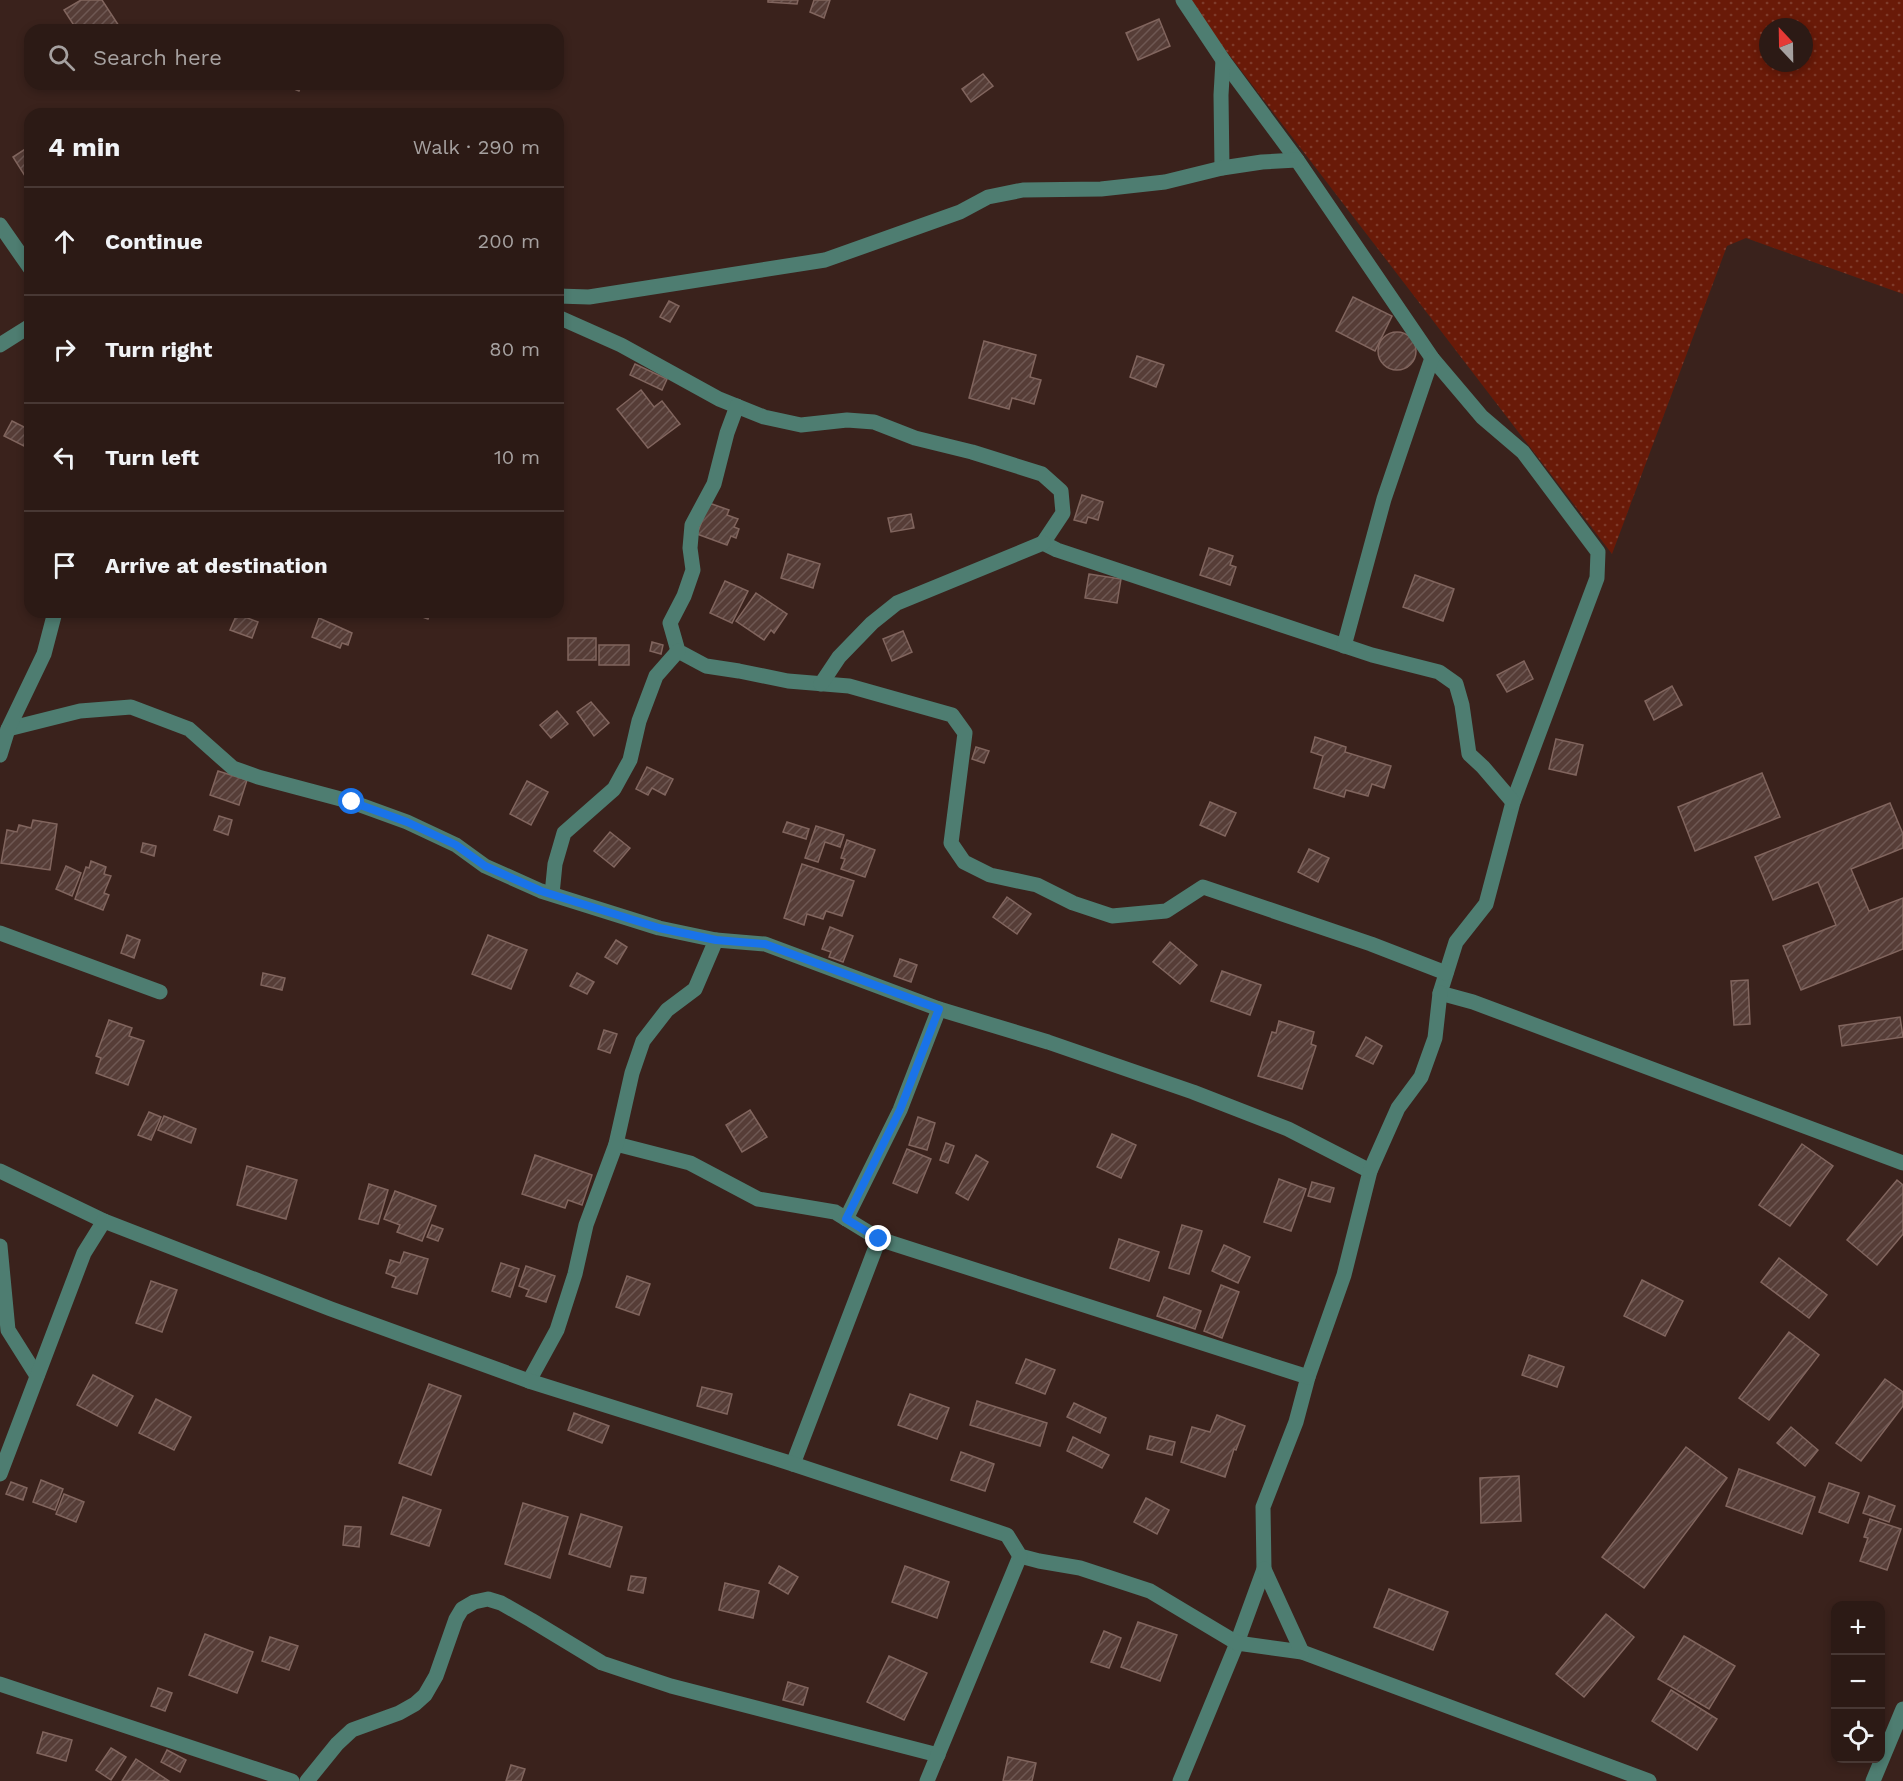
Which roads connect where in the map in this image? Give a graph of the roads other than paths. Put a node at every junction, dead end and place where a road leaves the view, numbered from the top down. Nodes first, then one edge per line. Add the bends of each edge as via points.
1 (1183, 0) edge
2 (1223, 60) junction
3 (1297, 160) junction
4 (1222, 168) junction
5 (0, 225) edge
6 (24, 259) edge
7 (564, 296) edge
8 (564, 320) edge
9 (24, 330) edge
10 (0, 345) edge
11 (1432, 358) junction
12 (737, 406) junction
13 (1043, 543) junction
14 (53, 618) edge
15 (1344, 646) junction
16 (678, 651) junction
17 (820, 684) junction
18 (9, 729) junction
19 (0, 755) edge
20 (1513, 802) junction
21 (552, 894) junction
22 (0, 933) edge
23 (716, 940) junction
24 (1446, 973) junction
25 (160, 992) dead end
26 (1440, 993) junction
27 (939, 1009) junction
28 (616, 1144) junction
29 (1903, 1163) edge
30 (0, 1171) edge
31 (1370, 1171) junction
32 (846, 1219) junction
33 (104, 1221) junction
34 (879, 1239) junction
35 (0, 1246) edge
36 (37, 1376) junction
37 (1308, 1377) junction
38 (529, 1381) junction
39 (793, 1464) junction
40 (0, 1474) edge
41 (1020, 1556) junction
42 (1264, 1569) junction
43 (1236, 1643) junction
44 (1302, 1652) junction
45 (0, 1684) edge
46 (1903, 1709) edge
47 (938, 1755) junction
48 (292, 1781) edge
49 (307, 1781) edge
50 (927, 1781) edge
51 (1180, 1781) edge
52 (1649, 1781) edge
53 (1873, 1781) edge

1 - 2 street
2 - 3 street
2 - 4 street
3 - 4 street
3 - 11 street
4 - 7 street via 1165,182 1123,187 1023,190 988,197 960,212 825,260 589,297
5 - 6 street
8 - 12 street
9 - 10 street
11 - 15 street via 1384,499
11 - 20 street via 1482,417 1523,452 1599,552 1597,578
12 - 13 street via 764,417 801,424 874,422 915,438 1042,474 1061,491 1063,513
12 - 16 street via 714,484 692,525 693,570 670,622
13 - 15 street
13 - 17 street via 897,603 839,657
14 - 18 street via 44,654
15 - 20 street via 1439,672 1456,684 1470,754
16 - 17 street via 706,666
16 - 21 street via 656,676 630,760 614,789 564,833
17 - 24 street via 849,686 952,715 965,733 951,843 964,862 990,875 1037,885 1112,916 1166,911 1203,887
18 - 19 street
18 - 21 street via 80,711 131,707 189,729 233,768 407,822 456,845 485,866
20 - 24 street via 1486,904 1456,942
21 - 23 street via 659,928
22 - 25 street
23 - 27 street via 765,944
23 - 28 street via 695,989 667,1010 643,1041
24 - 26 street
26 - 29 street
26 - 31 street via 1435,1038 1420,1077 1398,1108
27 - 31 street via 1193,1092 1288,1129
27 - 32 street via 900,1110
28 - 32 street via 690,1163 758,1199 835,1212
28 - 38 street via 586,1225 557,1330
30 - 33 street
31 - 37 street via 1344,1275
32 - 34 street
33 - 36 street via 84,1253
33 - 38 street
34 - 37 street
34 - 39 street
35 - 36 street via 8,1330
36 - 40 street
37 - 42 street via 1296,1422 1263,1507
38 - 39 street
39 - 41 street via 1007,1535
41 - 43 street via 1080,1568 1150,1591
41 - 47 street
42 - 43 street
42 - 44 street
43 - 44 street
43 - 51 street
44 - 52 street
45 - 48 street
46 - 53 street
47 - 49 street via 671,1686 602,1663 488,1599 474,1602 456,1619 436,1676 425,1695 399,1713 352,1730
47 - 50 street

